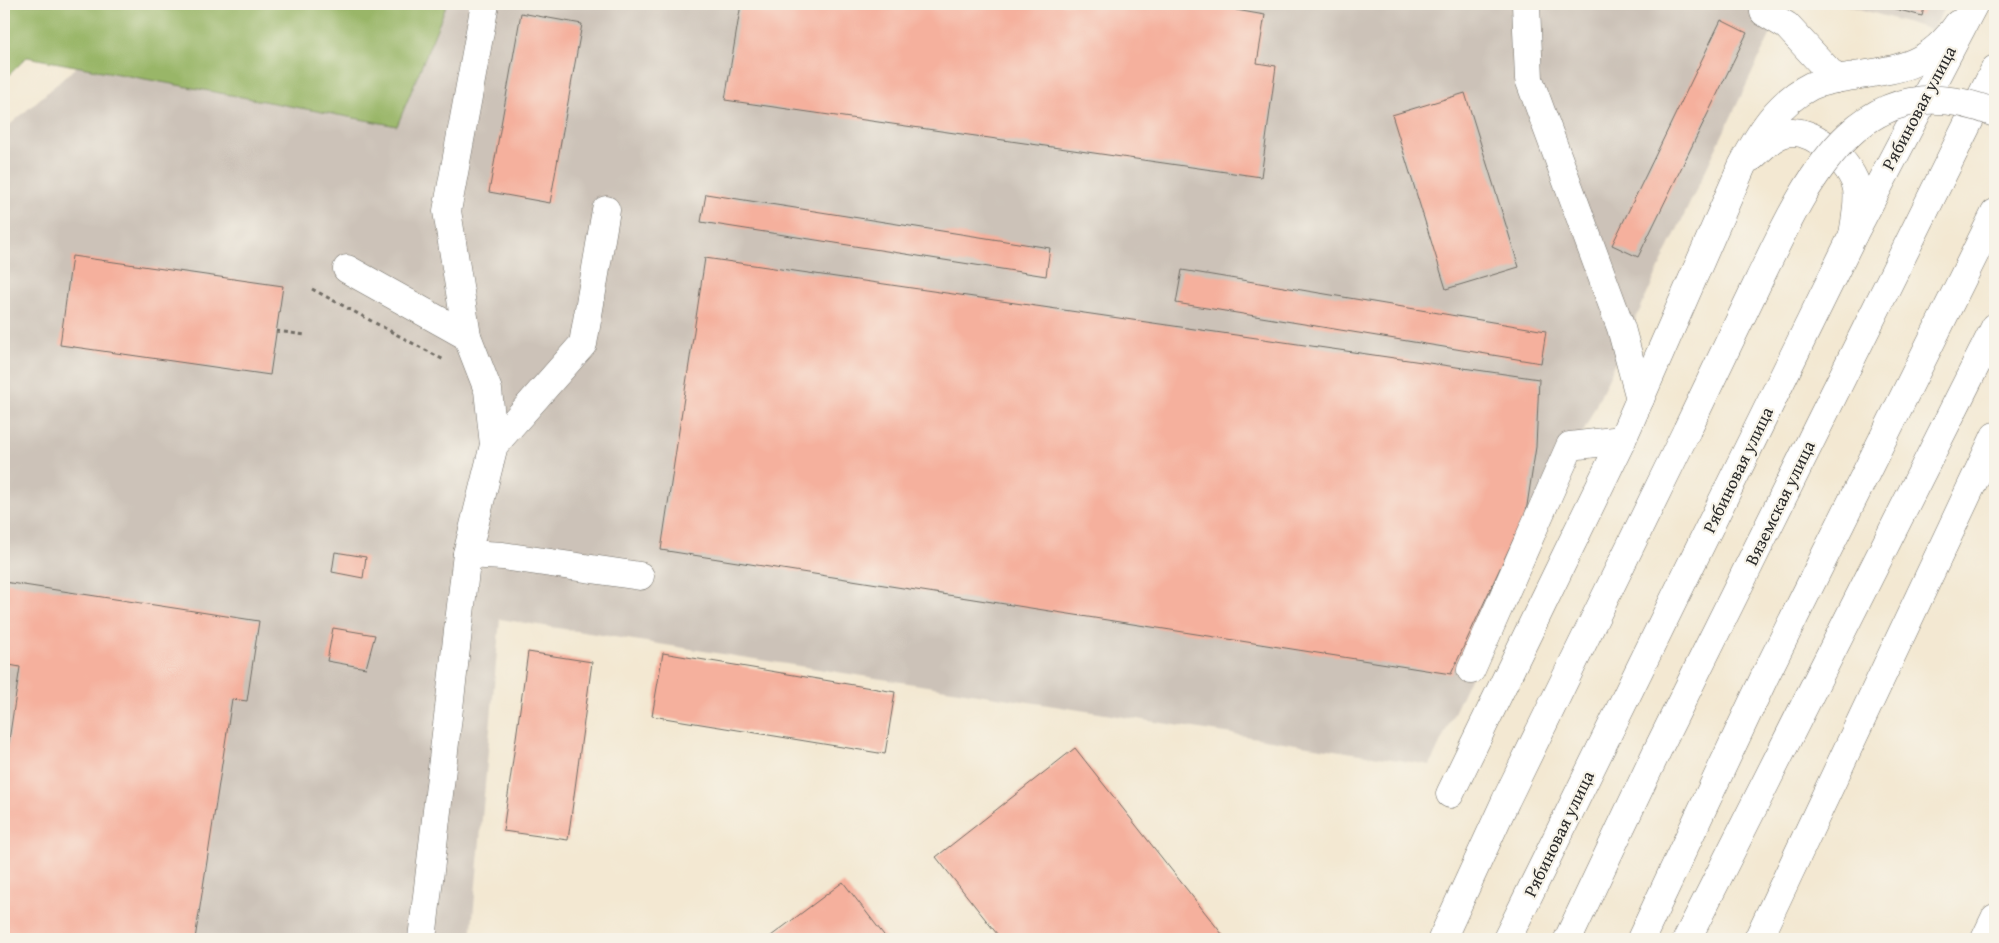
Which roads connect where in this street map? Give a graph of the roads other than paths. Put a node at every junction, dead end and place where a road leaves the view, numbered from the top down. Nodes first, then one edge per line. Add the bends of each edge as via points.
1 (485, 4) edge
2 (1526, 4) edge
3 (1973, 4) edge
4 (1764, 12) dead end
5 (1995, 70) edge
6 (1836, 80) junction
7 (1995, 113) edge
8 (1742, 166) junction
9 (606, 210) dead end
10 (1995, 213) edge
11 (1853, 235) junction
12 (348, 269) dead end
13 (1995, 327) edge
14 (467, 336) junction
15 (1640, 398) junction
16 (1995, 436) edge
17 (1622, 440) junction
18 (494, 445) junction
19 (467, 554) junction
20 (640, 576) dead end
21 (1471, 670) dead end
22 (1450, 794) dead end
23 (1995, 918) edge
24 (422, 939) edge
25 (1442, 939) edge
26 (1507, 939) edge
27 (1568, 939) edge
28 (1641, 939) edge
29 (1687, 939) edge
30 (1758, 939) edge
31 (1985, 939) edge

1 - 14 main road via 447,210
2 - 15 main road via 1528,79 1621,328
3 - 6 main road via 1949,37 1928,57 1892,70
3 - 11 main road, Рябиновая улица
4 - 6 main road via 1788,26
5 - 27 main road, Вяземская улица via 1658,749
6 - 8 main road via 1812,86 1778,110 1759,133
7 - 25 main road, bridge via 1954,101 1930,100 1884,111 1844,138 1813,175 1506,800
8 - 11 main road via 1774,138 1791,132 1807,135 1828,148 1845,163 1857,188
8 - 15 main road
9 - 18 main road via 583,344
10 - 28 main road via 1765,676
11 - 26 main road, Рябиновая улица
12 - 14 main road
13 - 29 main road
14 - 18 main road via 488,390
15 - 17 main road
16 - 30 main road
17 - 21 main road via 1570,446
17 - 22 main road
18 - 19 main road
19 - 20 main road via 503,556
19 - 24 main road
23 - 31 main road

